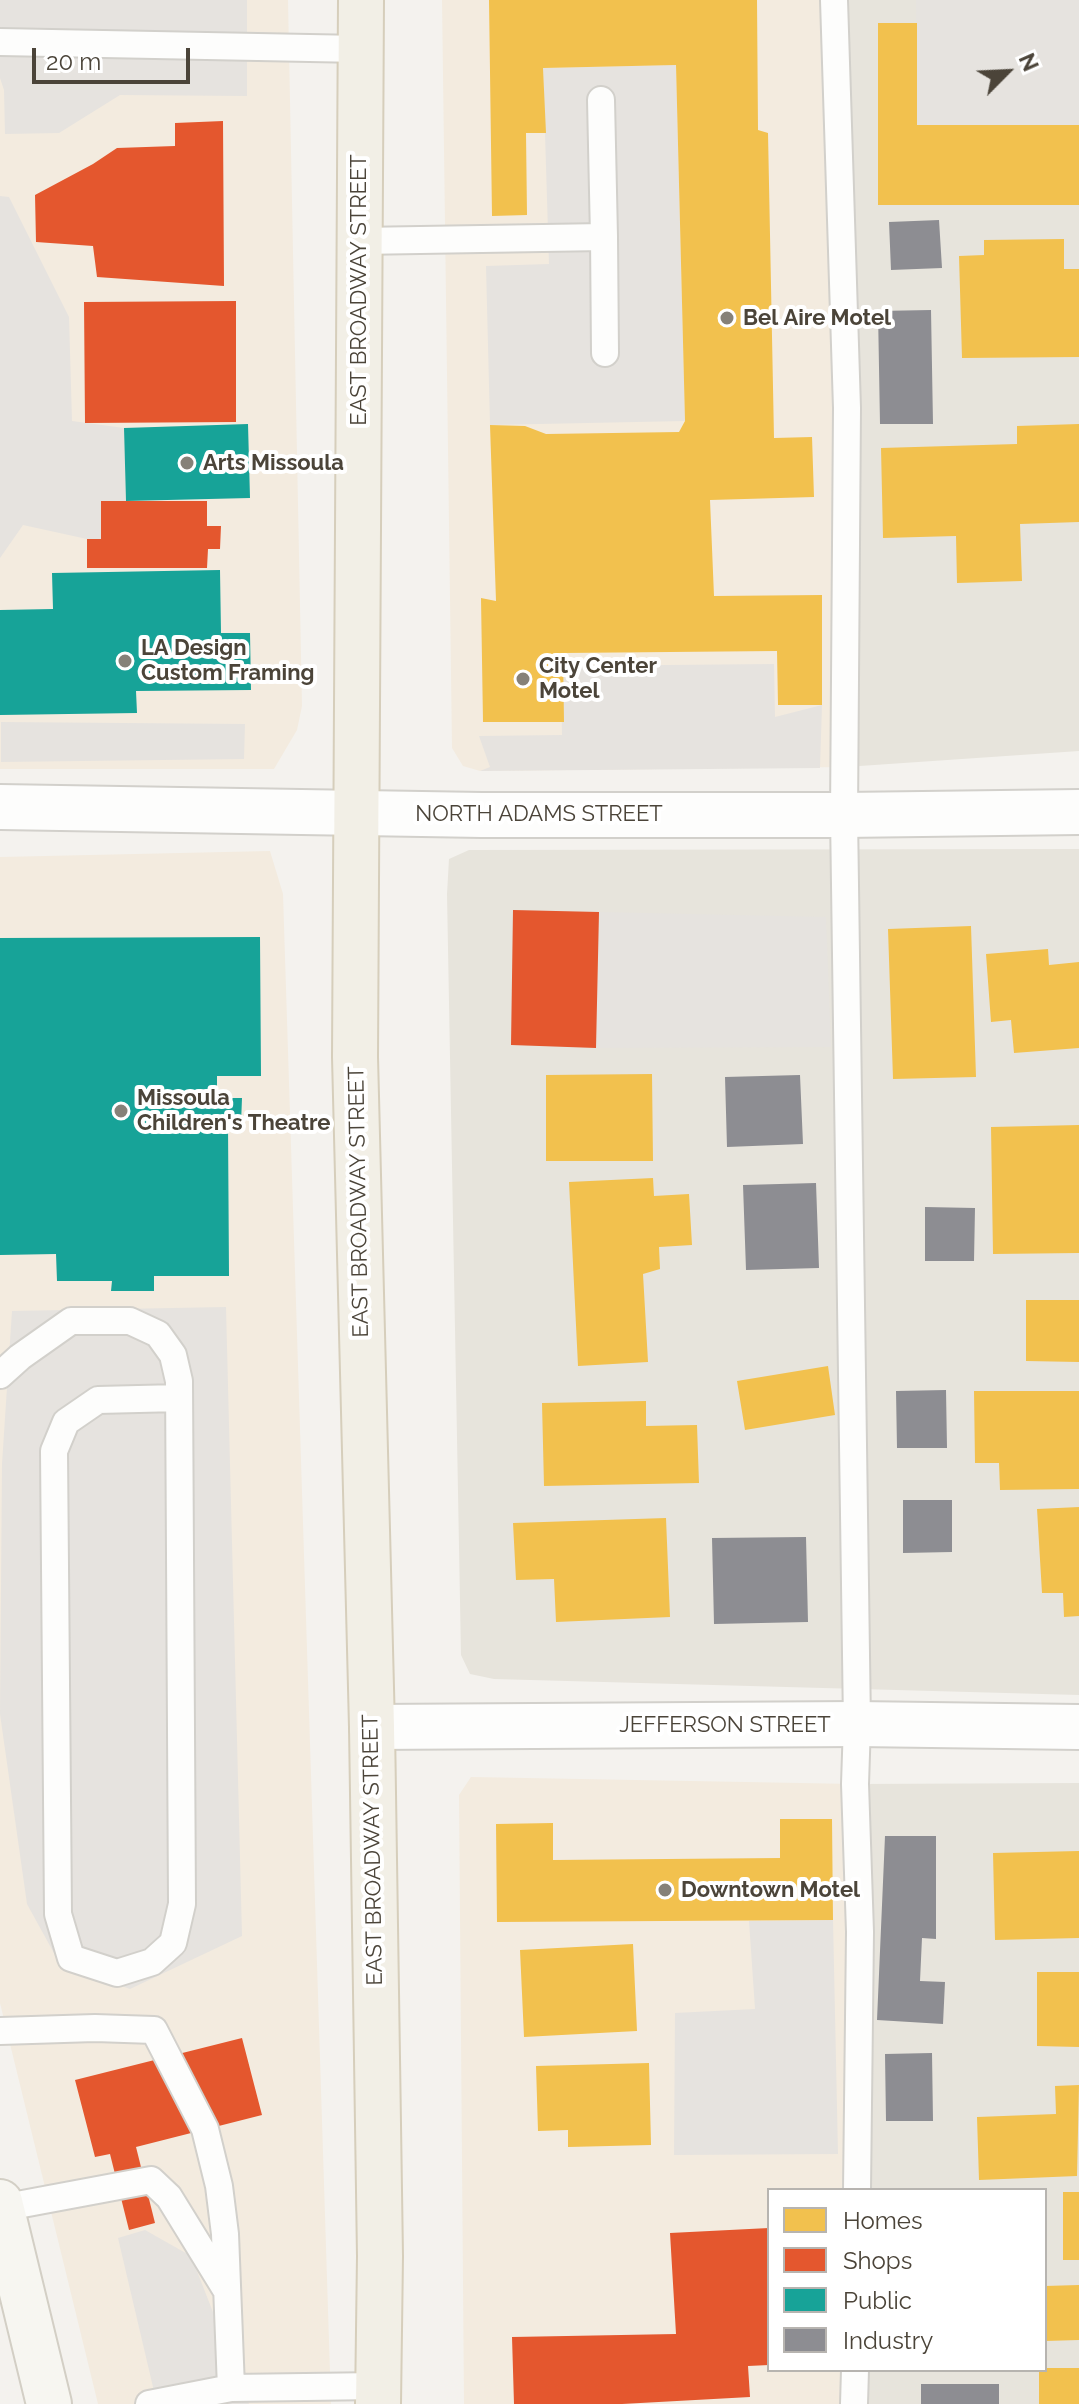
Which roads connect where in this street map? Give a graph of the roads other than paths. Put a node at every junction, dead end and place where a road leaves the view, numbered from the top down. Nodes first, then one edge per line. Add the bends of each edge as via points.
1 (361, 0) edge
2 (834, 0) edge
3 (0, 42) edge
4 (361, 49) junction
5 (601, 100) dead end
6 (604, 237) junction
7 (359, 241) junction
8 (605, 353) dead end
9 (0, 807) edge
10 (1079, 812) edge
11 (355, 813) junction
12 (844, 815) junction
13 (0, 1375) edge
14 (179, 1398) junction
15 (857, 1724) junction
16 (372, 1727) junction
17 (1079, 1727) edge
18 (0, 2031) edge
19 (857, 2188) edge
20 (1, 2205) edge
21 (227, 2291) junction
22 (855, 2372) edge
23 (231, 2388) junction
24 (378, 2395) edge
25 (48, 2400) edge
26 (149, 2404) edge
27 (854, 2404) edge

1 - 4 main road, EAST BROADWAY STREET
2 - 12 lane via 847,408
3 - 4 lane
4 - 7 main road, EAST BROADWAY STREET
5 - 6 lane
6 - 7 lane
6 - 8 lane
7 - 11 main road, EAST BROADWAY STREET
9 - 11 street, NORTH ADAMS STREET
10 - 12 street, NORTH ADAMS STREET
11 - 12 street, NORTH ADAMS STREET
11 - 16 main road, EAST BROADWAY STREET via 355,1057
12 - 15 lane
13 - 14 lane via 71,1321 130,1321 158,1334 173,1355
14 - 14 lane via 182,1904 173,1943 152,1962 117,1973 71,1958 58,1914 54,1451 66,1422 98,1400
15 - 16 street, JEFFERSON STREET
15 - 17 street, JEFFERSON STREET
15 - 19 lane
16 - 24 main road, EAST BROADWAY STREET
18 - 21 lane via 154,2030 205,2129 219,2186
20 - 21 lane via 151,2180 169,2197
20 - 25 street
21 - 23 lane
22 - 27 lane
23 - 24 lane
23 - 26 lane

